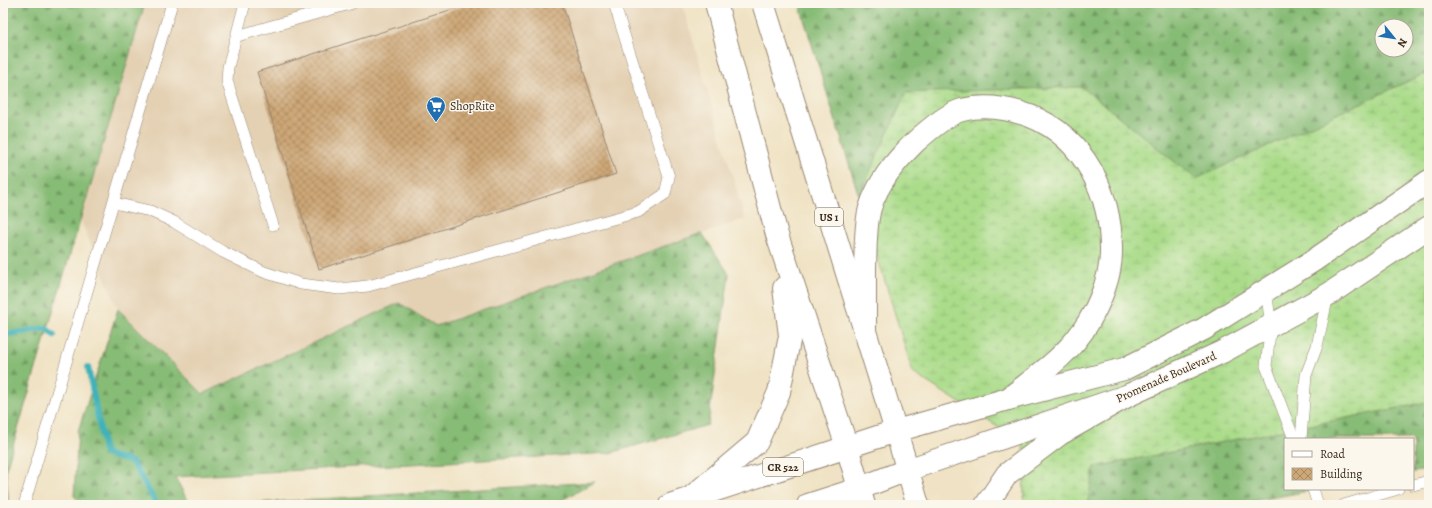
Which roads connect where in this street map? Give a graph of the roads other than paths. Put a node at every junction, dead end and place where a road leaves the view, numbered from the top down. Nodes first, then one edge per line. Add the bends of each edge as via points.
1 (172, 3) edge
2 (245, 3) edge
3 (352, 3) edge
4 (614, 3) edge
5 (716, 3) edge
6 (763, 3) edge
7 (237, 36) junction
8 (1429, 181) edge
9 (114, 203) junction
10 (273, 225) dead end
11 (1429, 226) edge
12 (777, 235) junction
13 (1266, 291) junction
14 (1329, 294) junction
15 (1272, 325) junction
16 (865, 331) junction
17 (1130, 396) junction
18 (1008, 398) junction
19 (896, 431) junction
20 (1294, 438) edge
21 (1301, 438) edge
22 (847, 447) junction
23 (907, 470) junction
24 (1429, 481) edge
25 (1414, 485) edge
26 (1313, 490) edge
27 (1395, 490) edge
28 (693, 496) junction
29 (861, 497) edge
30 (24, 505) edge
31 (670, 505) edge
32 (808, 505) edge
33 (918, 505) edge
34 (986, 505) edge
35 (1318, 505) edge
36 (1344, 505) edge

1 - 9 lane
2 - 7 lane
3 - 7 lane
4 - 9 lane via 668,177 665,194 638,212 368,286 339,289 301,284 264,272 223,252 168,219 150,211
5 - 12 main road
6 - 16 main road, US 1
7 - 10 lane via 228,67 227,81
8 - 13 main road, Promenade Boulevard / CR 522 via 1313,262
9 - 30 lane
11 - 14 main road, Promenade Boulevard
12 - 22 main road
12 - 28 main road via 790,336 779,392 757,442
13 - 15 lane
13 - 18 main road, Promenade Boulevard / CR 522 via 1204,329 1124,369
14 - 15 main road, Promenade Boulevard
14 - 21 lane via 1317,346 1306,375
15 - 17 main road, Promenade Boulevard
15 - 20 lane via 1266,366
16 - 18 main road via 866,235 870,208 881,182 899,158 940,122 961,110 991,107 1018,112 1043,122 1066,137 1083,157 1098,182 1110,227 1111,253 1105,283 1088,324 1056,361
16 - 19 main road, US 1
17 - 23 main road, Promenade Boulevard
17 - 34 main road via 1060,434 1007,474
18 - 19 main road, Promenade Boulevard / CR 522
19 - 22 main road, CR 522
19 - 23 main road, US 1
22 - 28 main road, CR 522
22 - 29 main road
23 - 29 main road, Promenade Boulevard
23 - 33 main road, US 1
24 - 25 lane
26 - 35 lane
27 - 36 lane
28 - 31 main road, CR 522
29 - 32 main road, Promenade Boulevard

